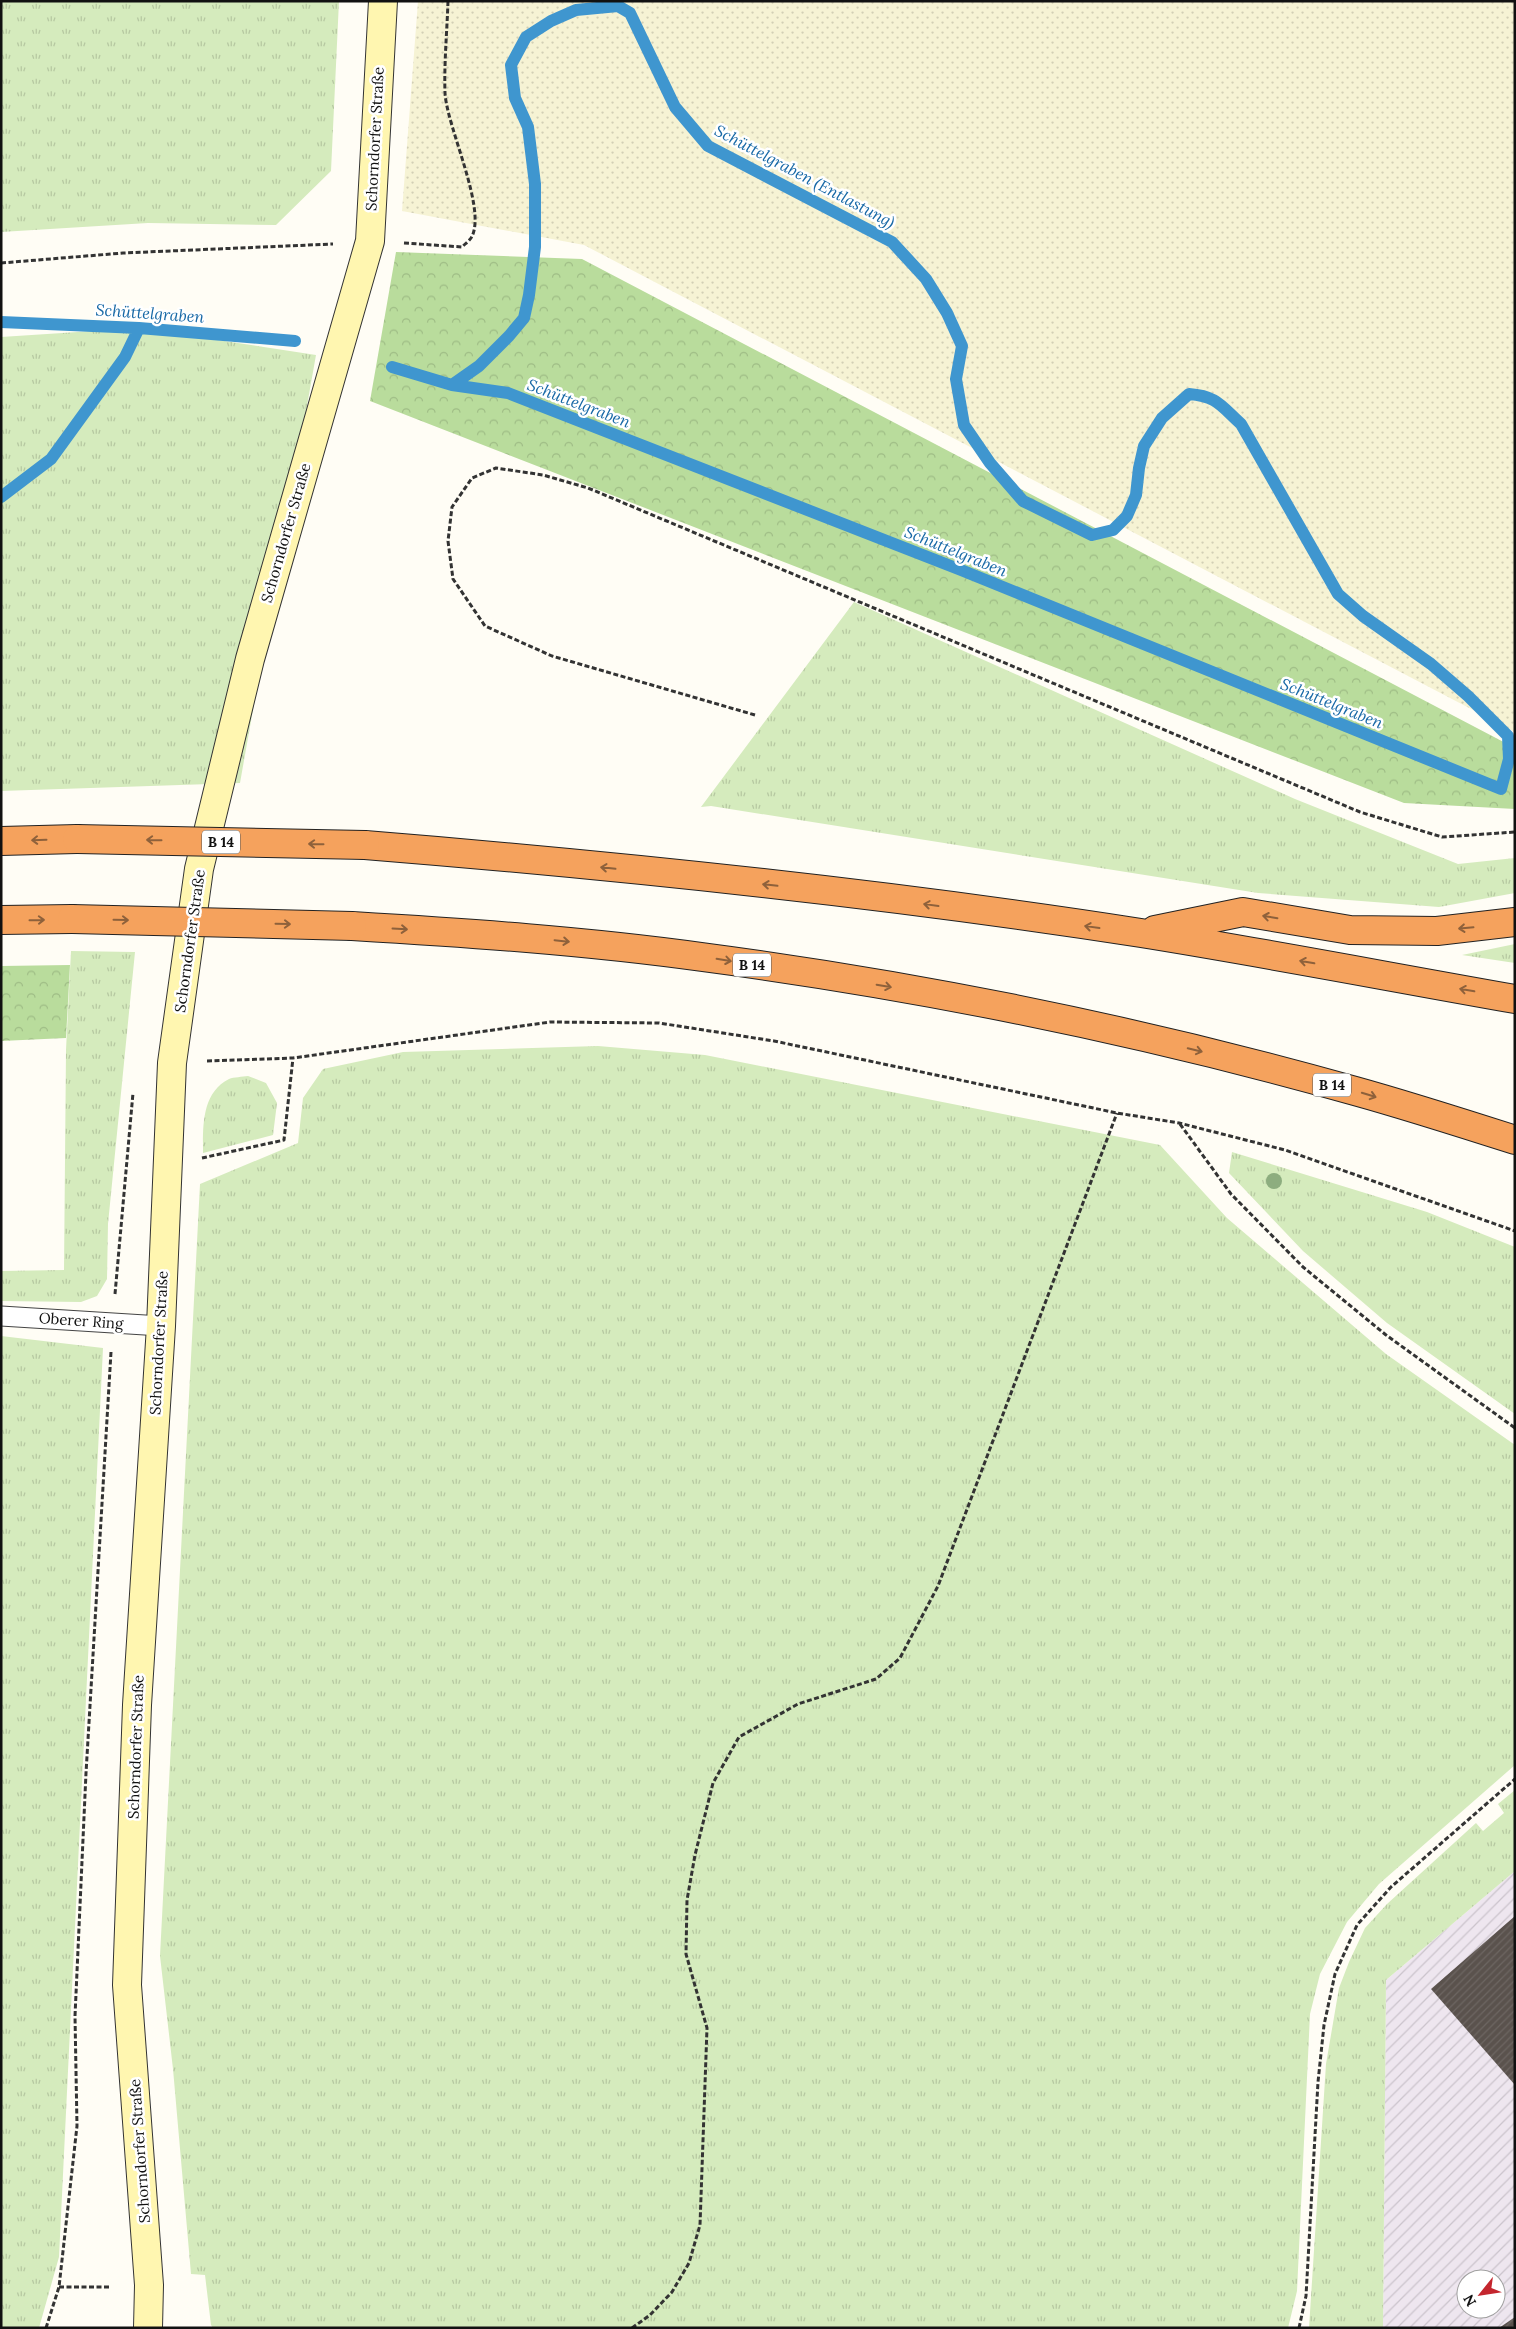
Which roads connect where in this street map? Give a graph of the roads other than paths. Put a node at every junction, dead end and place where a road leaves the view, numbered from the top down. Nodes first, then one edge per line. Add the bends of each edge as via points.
1 (383, 1) edge
2 (1, 841) edge
3 (1, 920) edge
4 (1515, 922) edge
5 (1140, 933) junction
6 (1515, 999) edge
7 (1515, 1140) edge
8 (1, 1316) edge
9 (161, 1326) junction
10 (148, 2328) edge

1 - 9 main road, Schorndorfer Straße via 370,241 250,659 202,860 172,1063
5 -> 2 highway, B 14, bridge via 830,892 510,857 365,845 77,839
3 -> 7 highway, B 14, bridge via 352,926 508,935 701,956 991,1005 1148,1038 1345,1088
4 -> 5 highway via 1437,931 1350,930 1244,912
6 -> 5 highway, B 14
8 - 9 lane, Oberer Ring
9 - 10 main road, Schorndorfer Straße via 137,1705 127,1985 149,2286

